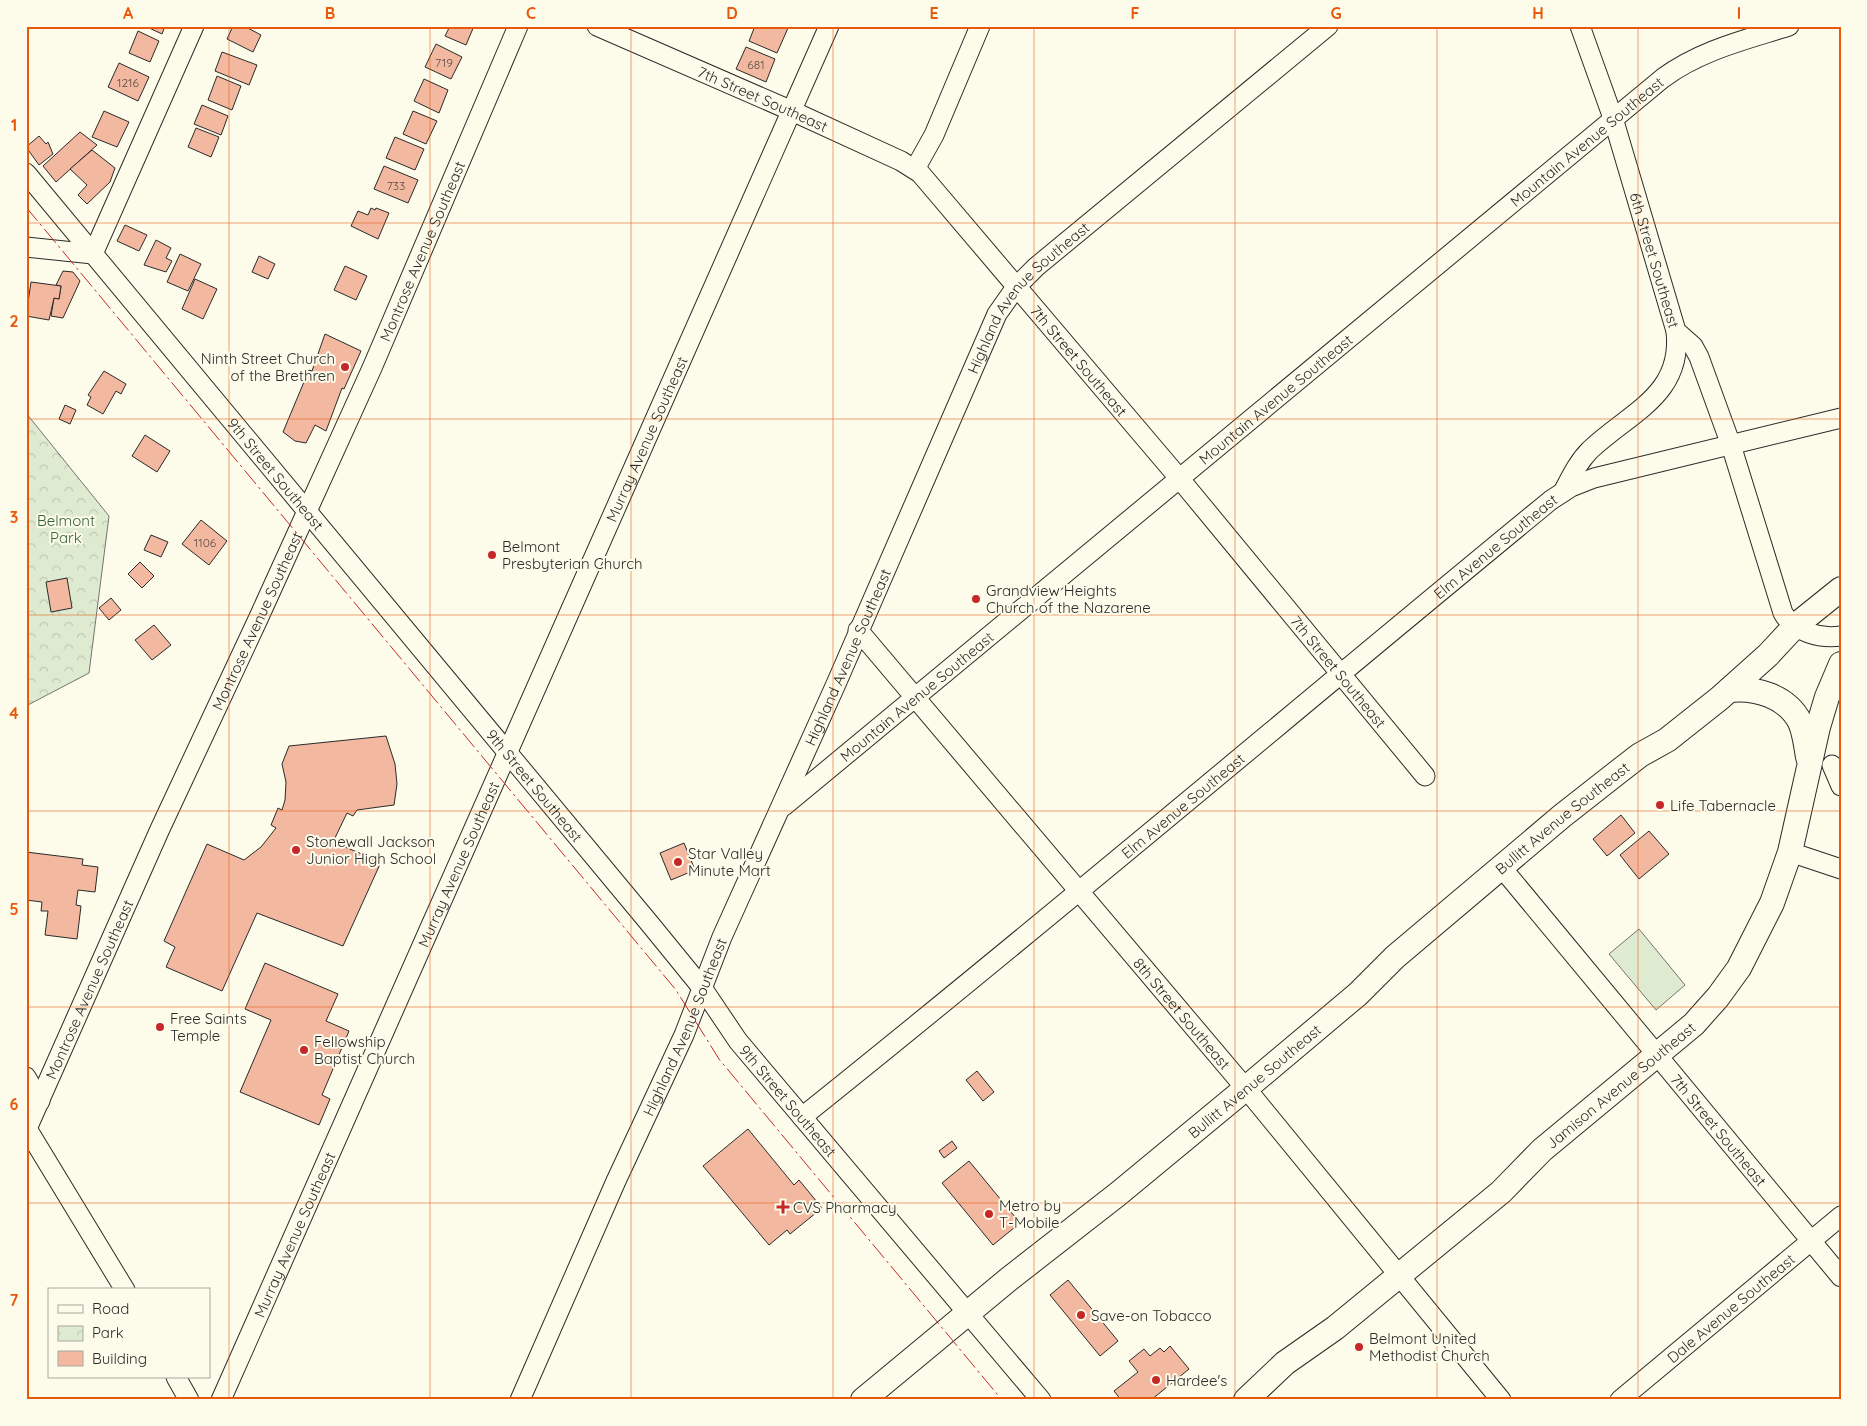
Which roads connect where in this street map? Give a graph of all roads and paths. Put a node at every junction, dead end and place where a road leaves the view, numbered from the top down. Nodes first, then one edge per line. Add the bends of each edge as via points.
1 (194, 26) edge
2 (518, 26) edge
3 (597, 26) edge
4 (830, 26) edge
5 (980, 26) edge
6 (1328, 26) edge
7 (1580, 26) edge
8 (1789, 26) edge
9 (792, 111) junction
10 (1612, 118) junction
11 (914, 169) junction
12 (26, 173) edge
13 (26, 247) edge
14 (93, 254) junction
15 (1016, 287) junction
16 (1676, 331) junction
17 (1841, 418) edge
18 (1731, 445) junction
19 (1179, 478) junction
20 (1563, 492) junction
21 (306, 511) junction
22 (1841, 589) edge
23 (1795, 626) junction
24 (858, 630) junction
25 (1841, 636) edge
26 (1841, 664) edge
27 (1341, 672) junction
28 (1729, 690) junction
29 (916, 697) junction
30 (507, 752) junction
31 (1640, 755) junction
32 (1821, 766) junction
33 (1425, 776) dead end
34 (1841, 786) edge
35 (780, 809) junction
36 (1790, 852) junction
37 (1502, 868) junction
38 (1841, 869) edge
39 (1080, 892) junction
40 (703, 989) junction
41 (1655, 1055) junction
42 (26, 1077) edge
43 (1245, 1089) junction
44 (40, 1100) junction
45 (802, 1117) junction
46 (27, 1129) edge
47 (1841, 1216) edge
48 (1811, 1241) junction
49 (1399, 1275) junction
50 (1841, 1277) edge
51 (124, 1288) edge
52 (968, 1313) junction
53 (177, 1378) edge
54 (189, 1400) edge
55 (221, 1400) edge
56 (520, 1400) edge
57 (863, 1400) edge
58 (1041, 1400) edge
59 (1246, 1400) edge
60 (1501, 1400) edge
61 (1620, 1400) edge

1 - 14 street
2 - 21 street, Montrose Avenue Southeast via 372,368
3 - 9 street, 7th Street Southeast
4 - 9 street, Murray Avenue Southeast
5 - 11 street via 934,135
6 - 15 street, Highland Avenue Southeast via 1051,254
7 - 10 street, 6th Street Southeast
8 - 10 street, Mountain Avenue Southeast via 1706,52 1683,63
9 - 11 street, 7th Street Southeast
9 - 30 street, Murray Avenue Southeast
10 - 16 street, 6th Street Southeast
10 - 19 street, Mountain Avenue Southeast
11 - 15 street, 7th Street Southeast
12 - 14 street, 9th Street Southeast
13 - 14 street
14 - 21 street, 9th Street Southeast
15 - 19 street, 7th Street Southeast
15 - 24 street, Highland Avenue Southeast via 997,314
16 - 18 street, 6th Street Southeast via 1693,346 1699,357
16 - 20 street, Elm Avenue Southeast via 1676,363 1664,387 1590,450 1576,467
17 - 18 street, Elm Avenue Southeast
18 - 20 street, Elm Avenue Southeast via 1594,478
18 - 23 street, 6th Street Southeast via 1780,607
19 - 27 street, 7th Street Southeast
19 - 29 street, Mountain Avenue Southeast
20 - 27 street, Elm Avenue Southeast
21 - 30 street, 9th Street Southeast
21 - 44 street, Montrose Avenue Southeast
22 - 23 main road
23 - 25 street via 1816,636
23 - 28 main road, Bullitt Avenue Southeast
23 - 31 main road, Bullitt Avenue Southeast via 1775,636 1667,724
24 - 29 street, 8th Street Southeast
24 - 35 street, Highland Avenue Southeast
26 - 32 main road, Jamison Avenue Southeast via 1826,697
27 - 33 street, 7th Street Southeast
27 - 39 street, Elm Avenue Southeast
28 - 31 main road, Bullitt Avenue Southeast via 1666,740
28 - 32 main road via 1751,688 1762,691 1785,706 1800,721
29 - 35 street, Mountain Avenue Southeast
29 - 39 street, 8th Street Southeast
30 - 40 street, 9th Street Southeast
30 - 55 street, Murray Avenue Southeast
31 - 37 main road, Bullitt Avenue Southeast
32 - 34 street
32 - 36 main road, Jamison Avenue Southeast
35 - 40 street, Highland Avenue Southeast via 722,937
36 - 38 street
36 - 41 main road, Jamison Avenue Southeast via 1772,903 1738,968 1694,1024
37 - 41 street, 7th Street Southeast
37 - 43 main road, Bullitt Avenue Southeast
39 - 43 street, 8th Street Southeast
39 - 45 street, Elm Avenue Southeast
40 - 45 street, 9th Street Southeast via 738,1041
40 - 56 street, Highland Avenue Southeast
41 - 48 street, 7th Street Southeast
41 - 49 main road, Jamison Avenue Southeast via 1542,1150 1501,1192
42 - 44 street
43 - 49 street, 8th Street Southeast
43 - 52 main road, Bullitt Avenue Southeast
44 - 46 street, Montrose Avenue Southeast
45 - 52 street, 9th Street Southeast
46 - 51 street
47 - 48 street, Dale Avenue Southeast
48 - 50 street, 7th Street Southeast
48 - 61 street, Dale Avenue Southeast
49 - 59 main road, Jamison Avenue Southeast via 1335,1328 1285,1363
49 - 60 street, 8th Street Southeast
52 - 57 main road, Bullitt Avenue Southeast
52 - 58 street, 9th Street Southeast
53 - 54 street

